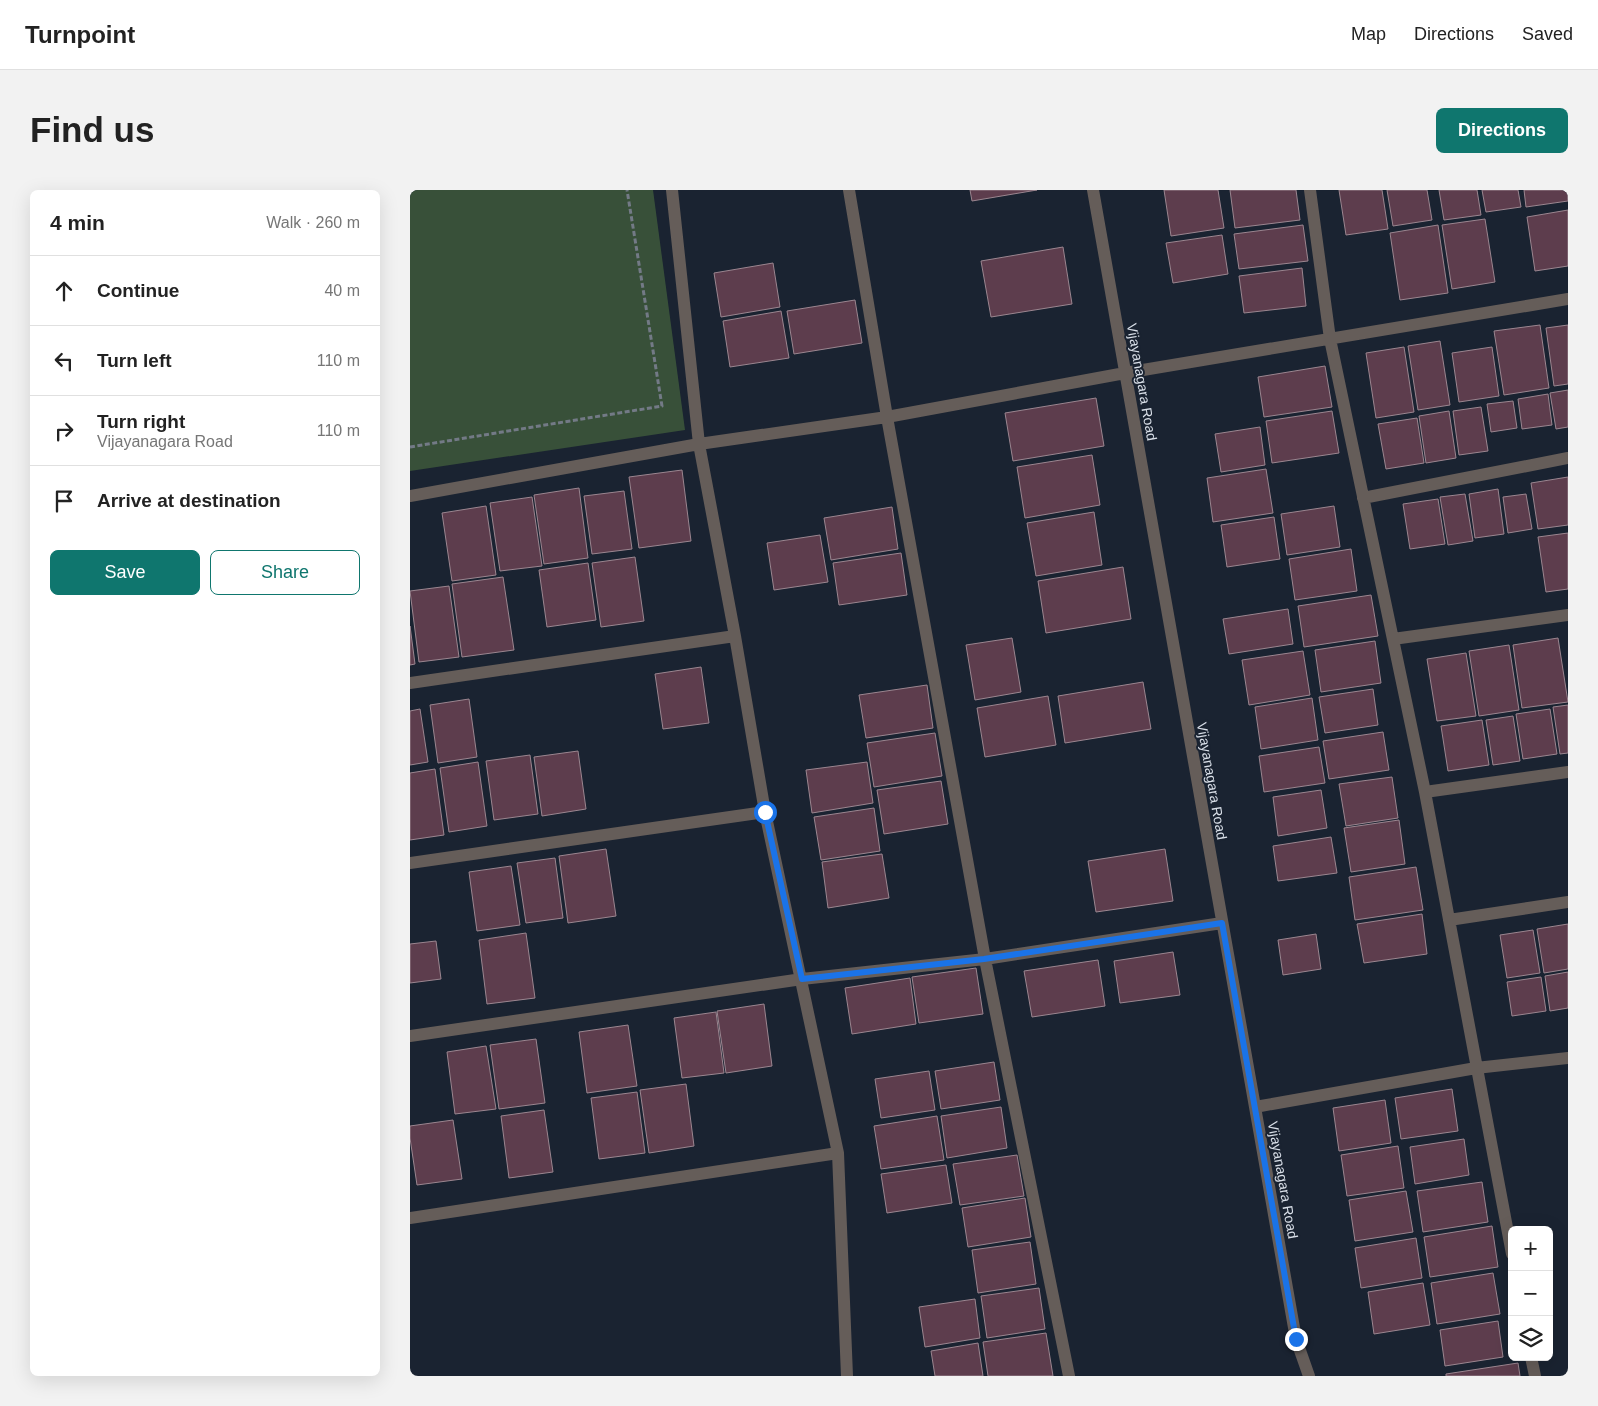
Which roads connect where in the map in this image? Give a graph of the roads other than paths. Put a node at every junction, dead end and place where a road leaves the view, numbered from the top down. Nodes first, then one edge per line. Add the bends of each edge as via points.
1 (672, 190) edge
2 (849, 190) edge
3 (1093, 190) edge
4 (1310, 190) edge
5 (1568, 300) edge
6 (1330, 339) junction
7 (1125, 373) junction
8 (887, 417) junction
9 (698, 444) junction
10 (1568, 458) edge
11 (410, 496) edge
12 (1363, 498) junction
13 (1568, 615) edge
14 (735, 636) junction
15 (1393, 639) junction
16 (410, 683) edge
17 (1568, 772) edge
18 (1424, 792) junction
19 (765, 812) junction
20 (410, 863) edge
21 (1568, 902) edge
22 (1449, 920) junction
23 (1222, 923) junction
24 (984, 959) junction
25 (802, 979) junction
26 (410, 1036) edge
27 (1568, 1058) edge
28 (1476, 1068) junction
29 (1255, 1107) junction
30 (838, 1153) junction
31 (410, 1218) edge
32 (1508, 1233) edge
33 (1532, 1361) edge
34 (847, 1376) edge
35 (1069, 1376) edge
36 (1309, 1376) edge
37 (1535, 1376) edge

1 - 9 street
2 - 8 street
3 - 7 street, Vijayanagara Road
4 - 6 street
5 - 6 street
6 - 7 street
6 - 12 street
7 - 8 street
7 - 23 street, Vijayanagara Road
8 - 9 street
8 - 24 street
9 - 11 street
9 - 14 street
10 - 12 street
12 - 15 street
13 - 15 street
14 - 16 street
14 - 19 street
15 - 18 street
17 - 18 street
18 - 22 street
19 - 20 street
19 - 25 street
21 - 22 street
22 - 28 street
23 - 24 street
23 - 29 street, Vijayanagara Road
24 - 25 street
24 - 35 street
25 - 26 street
25 - 30 street
27 - 28 street
28 - 29 street
28 - 32 street
29 - 36 street, Vijayanagara Road via 1296,1339
30 - 31 street
30 - 34 street
33 - 37 street

